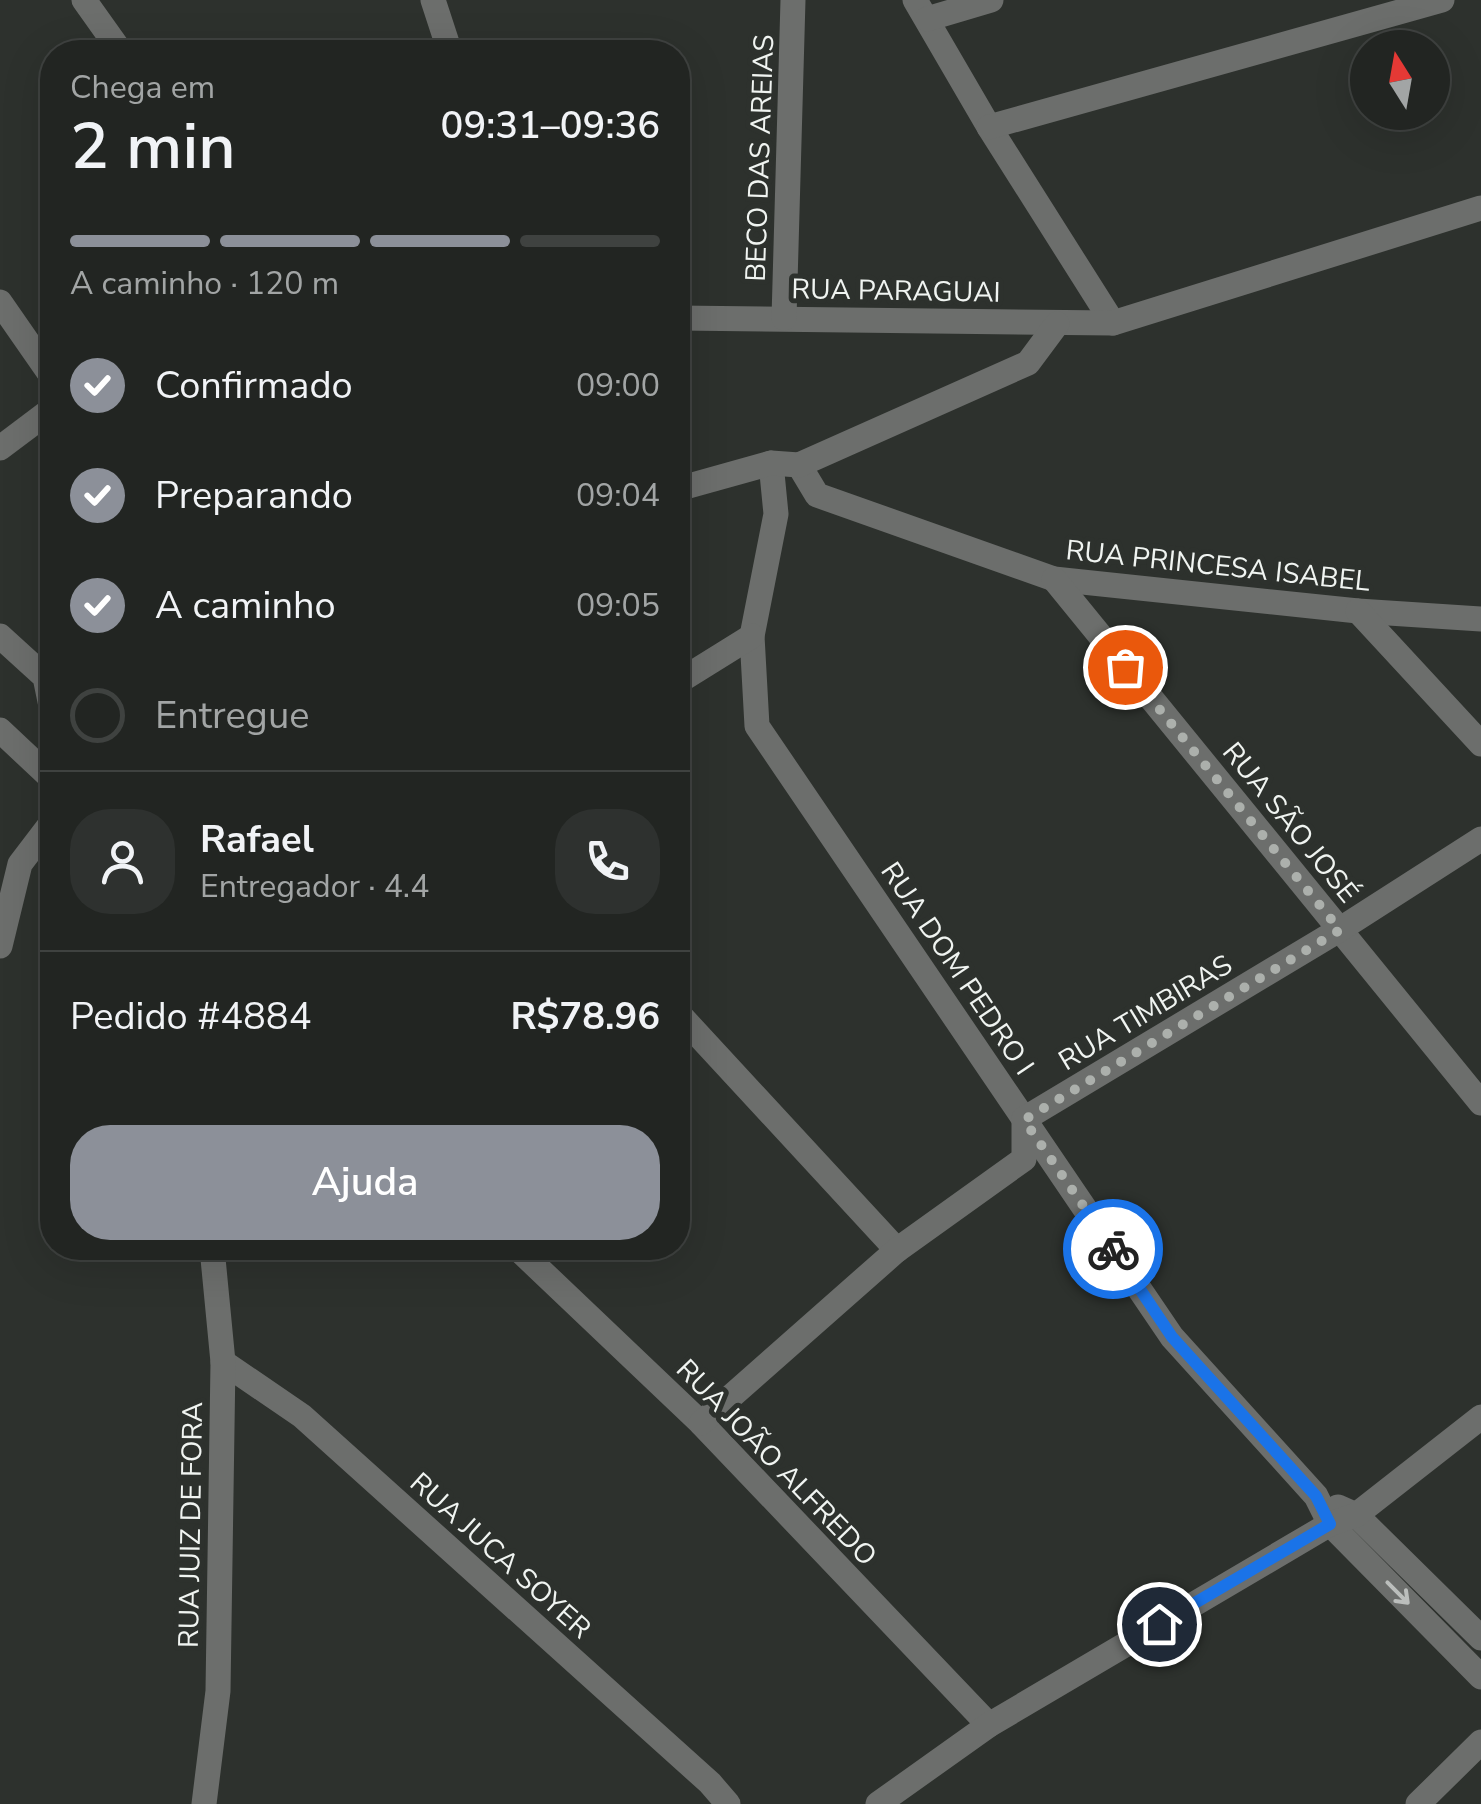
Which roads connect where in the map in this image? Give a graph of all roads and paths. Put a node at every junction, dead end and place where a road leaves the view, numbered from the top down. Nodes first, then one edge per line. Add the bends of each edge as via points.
1 (84, 0) edge
2 (433, 0) edge
3 (793, 0) edge
4 (991, 0) edge
5 (1442, 0) edge
6 (921, 9) edge
7 (112, 40) edge
8 (446, 40) edge
9 (989, 127) junction
10 (1481, 208) edge
11 (0, 302) edge
12 (690, 318) edge
13 (784, 318) junction
14 (1058, 324) junction
15 (1113, 324) junction
16 (40, 360) edge
17 (40, 418) edge
18 (0, 448) edge
19 (771, 463) junction
20 (799, 465) junction
21 (690, 486) edge
22 (1054, 580) junction
23 (1358, 611) junction
24 (1481, 620) edge
25 (0, 636) edge
26 (752, 636) junction
27 (40, 672) edge
28 (690, 675) edge
29 (0, 730) edge
30 (1481, 744) edge
31 (40, 768) edge
32 (40, 838) edge
33 (1481, 838) edge
34 (1340, 930) junction
35 (0, 946) edge
36 (690, 1026) edge
37 (1481, 1103) edge
38 (1024, 1120) junction
39 (896, 1250) junction
40 (213, 1260) edge
41 (530, 1260) edge
42 (223, 1362) junction
43 (1481, 1418) edge
44 (701, 1424) junction
45 (1316, 1496) junction
46 (1356, 1515) junction
47 (1330, 1524) junction
48 (1481, 1638) edge
49 (1481, 1676) edge
50 (989, 1725) junction
51 (1481, 1742) edge
52 (204, 1804) edge
53 (728, 1804) edge
54 (878, 1804) edge
55 (1418, 1804) edge

1 - 7 street
2 - 8 street
3 - 13 street, BECO DAS AREIAS
4 - 6 street
5 - 9 street
6 - 9 street
9 - 15 street
10 - 15 street, RUA PARAGUAI
11 - 16 street
12 - 13 street, RUA PARAGUAI
13 - 14 street, RUA PARAGUAI
14 - 15 street, RUA PARAGUAI
14 - 20 street via 1028,362
17 - 18 street
19 - 20 street
19 - 21 street
19 - 26 street, RUA DOM PEDRO I via 776,514
20 - 22 street, RUA PRINCESA ISABEL via 818,495
22 - 23 street, RUA PRINCESA ISABEL
22 - 34 street, RUA SÃO JOSÉ
23 - 24 street, RUA PRINCESA ISABEL
23 - 30 street
25 - 27 street
26 - 28 street
26 - 38 street, RUA DOM PEDRO I via 757,726
29 - 31 street
32 - 35 street via 20,864
33 - 34 street, RUA TIMBIRAS
34 - 37 street, RUA SÃO JOSÉ
34 - 38 street, RUA TIMBIRAS
36 - 39 street
38 - 39 street via 1024,1159
38 - 45 street, RUA DOM PEDRO I via 1172,1337
39 - 44 street
40 - 42 street, RUA JUIZ DE FORA
41 - 44 street, RUA JOÃO ALFREDO
42 - 52 street, RUA JUIZ DE FORA via 218,1692
42 - 53 street, RUA JUCA SOYER via 302,1416
43 - 46 street
44 - 50 street, RUA JOÃO ALFREDO
45 - 46 street, RUA DOM PEDRO I
45 - 47 street, RUA DOM PEDRO I
46 - 47 street
46 - 48 street, RUA DOM PEDRO I
47 -> 49 street, RUA DOM PEDRO I
47 - 50 street
50 - 54 street
51 - 55 street

